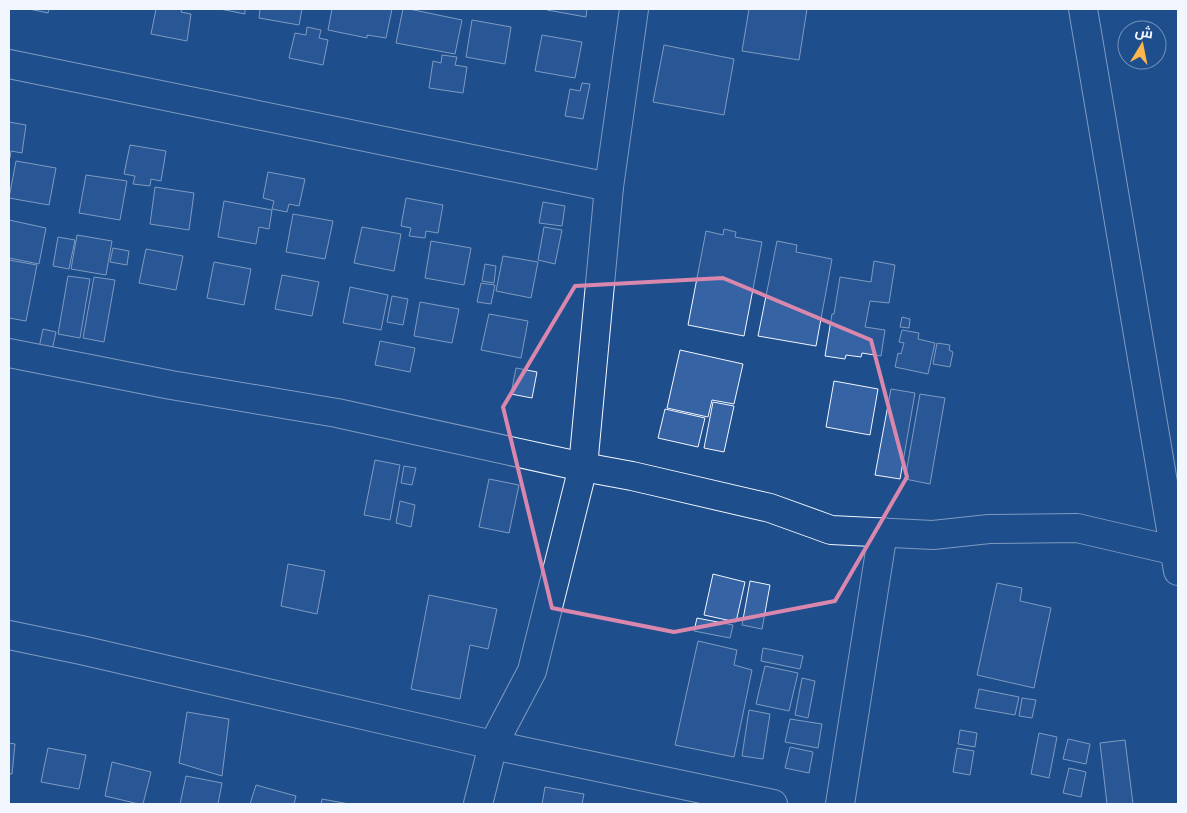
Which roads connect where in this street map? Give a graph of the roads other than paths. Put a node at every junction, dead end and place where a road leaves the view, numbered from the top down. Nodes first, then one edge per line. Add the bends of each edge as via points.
1 (634, 9) edge
2 (1084, 9) edge
3 (9, 64) edge
4 (609, 187) junction
5 (9, 353) edge
6 (583, 467) junction
7 (883, 532) junction
8 (1177, 561) edge
9 (9, 635) edge
10 (492, 745) junction
11 (478, 804) edge
12 (774, 804) edge
13 (840, 804) edge

1 - 4 street
2 - 8 street
3 - 4 street
4 - 6 street
5 - 6 street via 337,413
6 - 7 street via 770,508 831,530
6 - 10 street via 532,671
7 - 8 street via 933,535 989,529 1077,528
7 - 13 street
9 - 10 street
10 - 11 street
10 - 12 street

